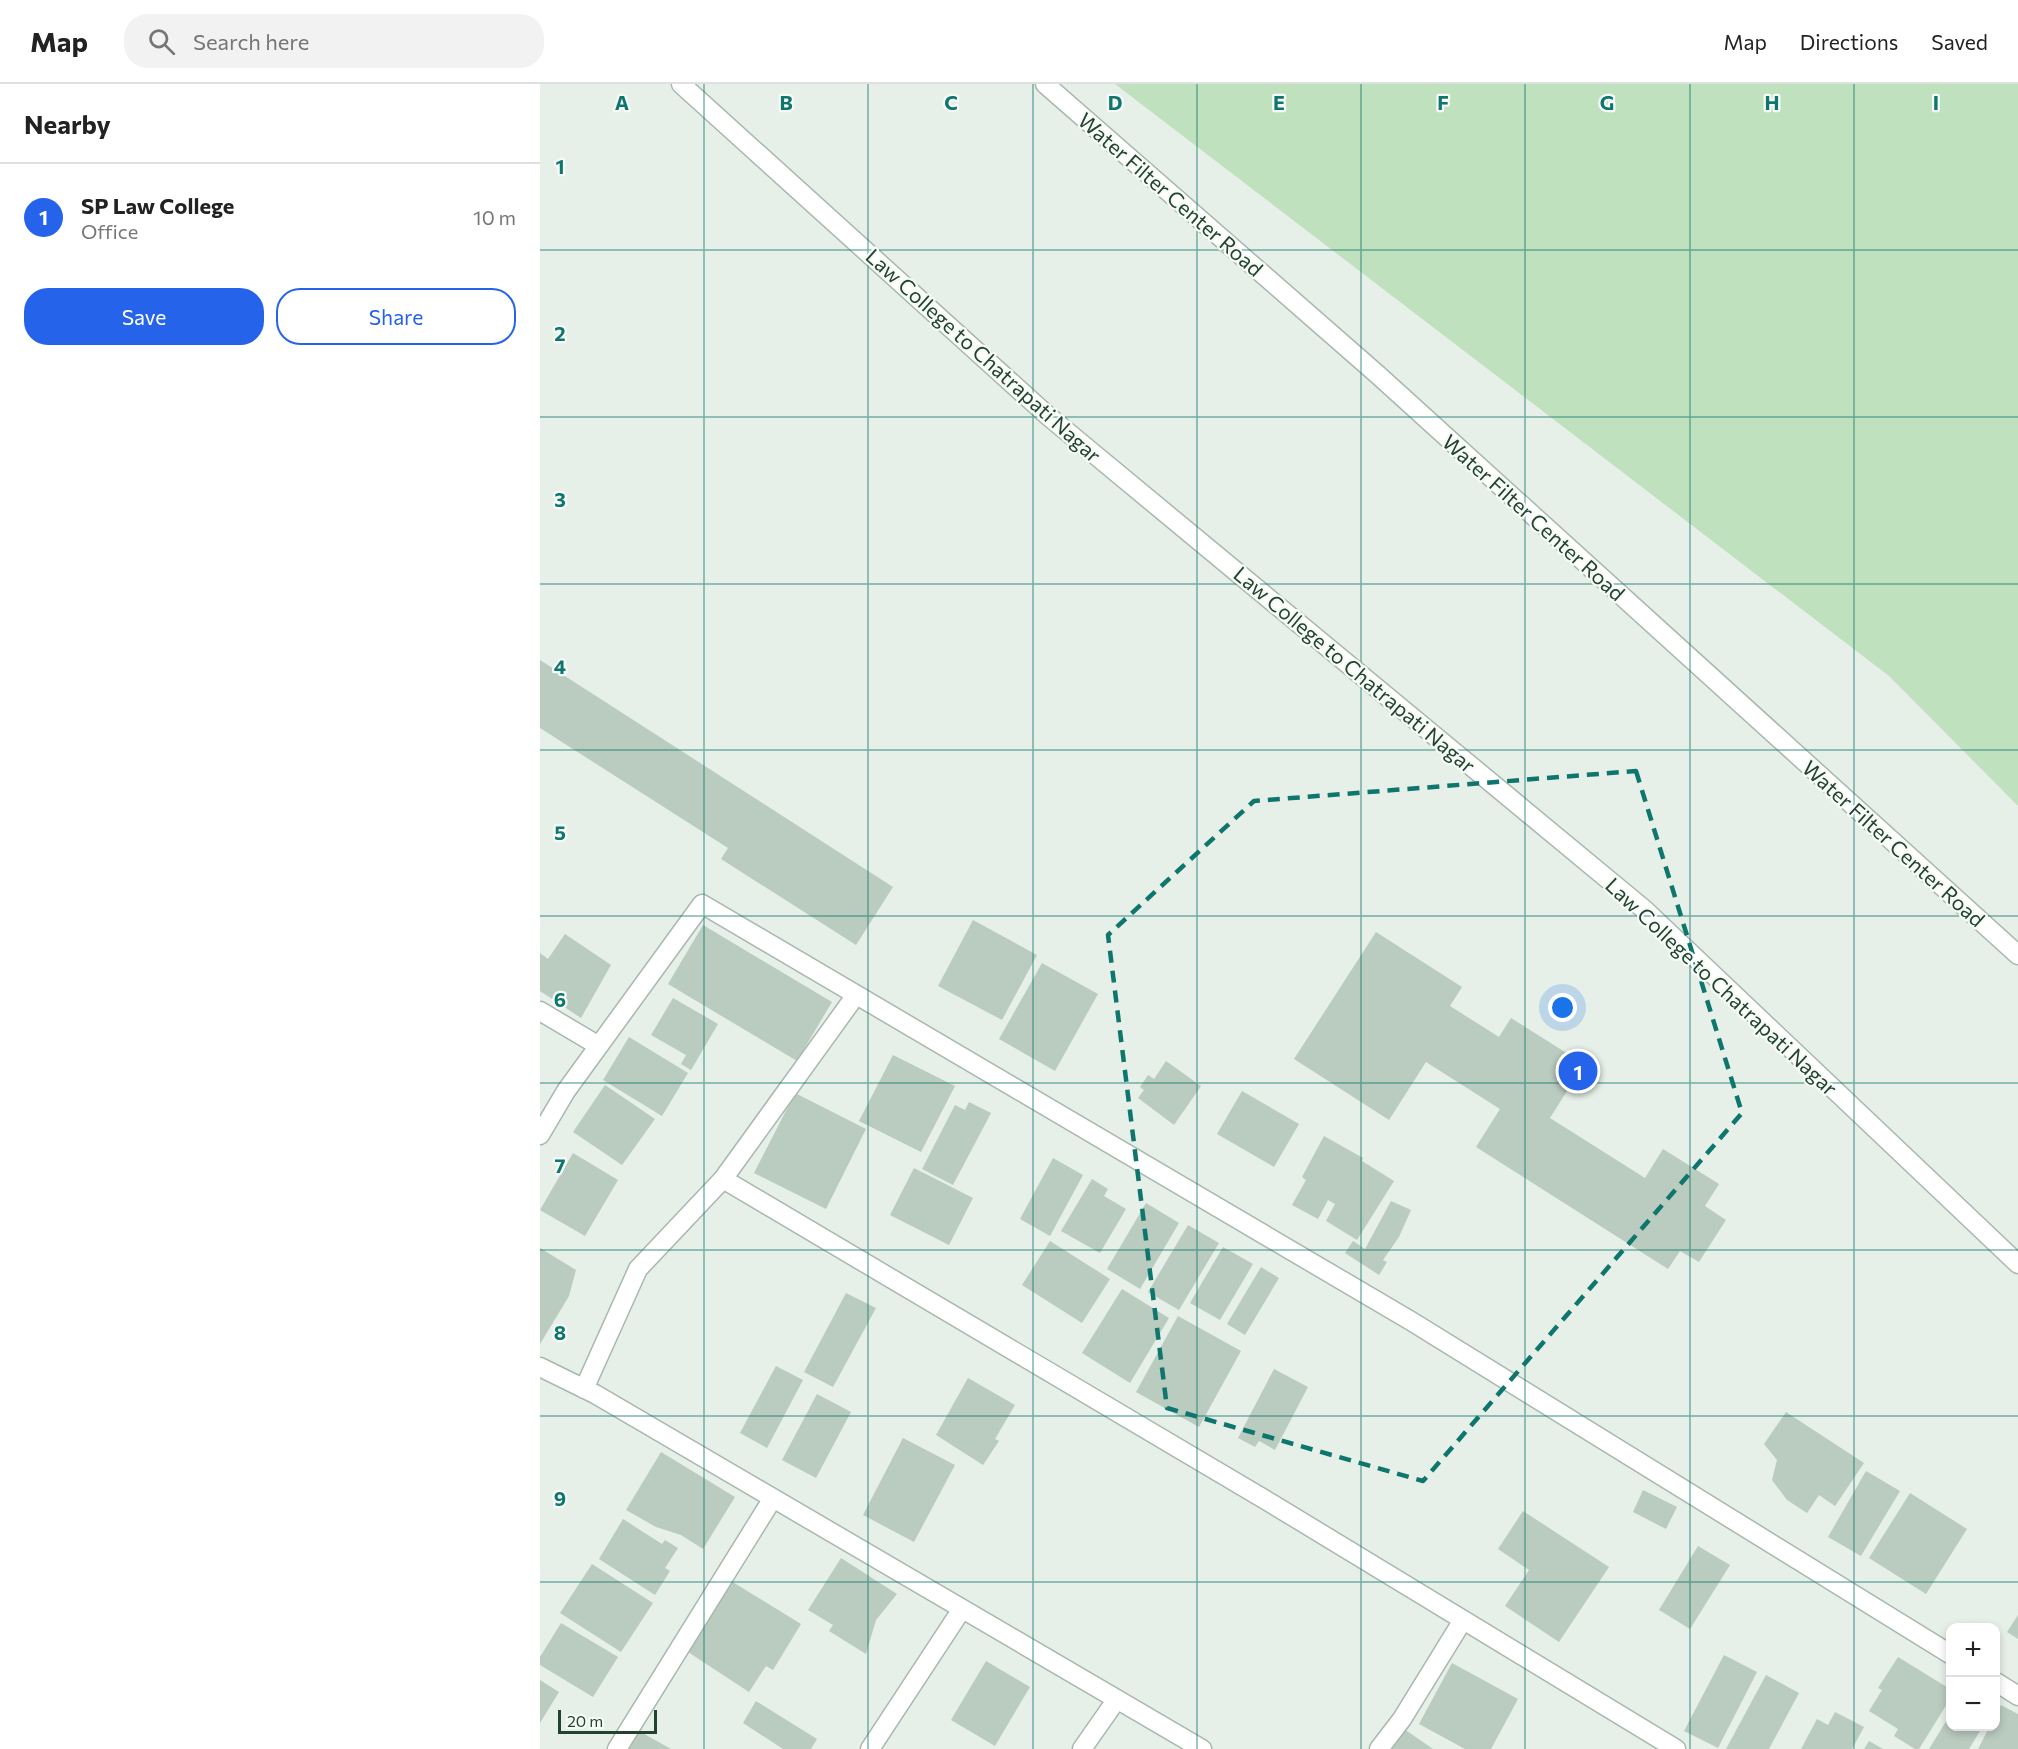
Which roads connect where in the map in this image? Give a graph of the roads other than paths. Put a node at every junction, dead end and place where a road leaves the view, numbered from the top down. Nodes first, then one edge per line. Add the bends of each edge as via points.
1 (681, 84) edge
2 (1045, 84) edge
3 (2018, 955) edge
4 (856, 994) junction
5 (540, 1011) edge
6 (599, 1046) junction
7 (540, 1136) edge
8 (723, 1179) junction
9 (2018, 1264) edge
10 (540, 1367) edge
11 (584, 1389) junction
12 (773, 1498) junction
13 (962, 1609) junction
14 (1463, 1620) junction
15 (1946, 1652) edge
16 (2000, 1685) edge
17 (2018, 1695) edge
18 (1117, 1699) junction
19 (617, 1749) edge
20 (870, 1749) edge
21 (1082, 1749) edge
22 (1202, 1749) edge
23 (1379, 1749) edge
24 (1676, 1749) edge

1 - 9 street, Law College to Chatrapati Nagar via 1047,415 1645,910
2 - 3 street, Water Filter Center Road via 1377,374
4 - 6 street via 702,904
4 - 8 street
4 - 15 street via 1412,1321
5 - 6 street
6 - 7 street
8 - 11 street via 638,1269
8 - 14 street
10 - 11 street
11 - 12 street
12 - 13 street
12 - 19 street
13 - 18 street
13 - 20 street
14 - 23 street via 1397,1727
14 - 24 street
16 - 17 street
18 - 21 street
18 - 22 street

